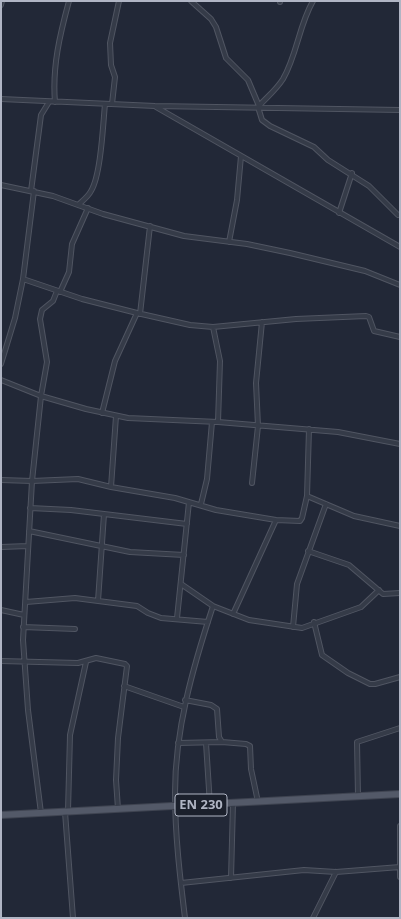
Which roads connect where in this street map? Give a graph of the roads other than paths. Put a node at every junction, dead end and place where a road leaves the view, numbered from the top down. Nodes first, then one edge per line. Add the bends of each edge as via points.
1 (2, 1) edge
2 (69, 1) edge
3 (119, 1) edge
4 (191, 1) edge
5 (313, 1) edge
6 (1, 5) edge
7 (1, 99) edge
8 (49, 102) junction
9 (55, 102) junction
10 (105, 104) junction
11 (112, 104) junction
12 (155, 106) junction
13 (259, 106) junction
14 (400, 110) edge
15 (241, 156) junction
16 (352, 173) junction
17 (1, 185) edge
18 (32, 191) junction
19 (78, 204) junction
20 (88, 208) junction
21 (339, 213) junction
22 (398, 215) dead end
23 (150, 226) junction
24 (229, 242) junction
25 (400, 246) edge
26 (23, 280) junction
27 (400, 285) edge
28 (59, 291) junction
29 (139, 313) junction
30 (262, 322) junction
31 (214, 328) junction
32 (400, 337) edge
33 (1, 364) edge
34 (1, 380) edge
35 (42, 396) junction
36 (102, 413) junction
37 (116, 416) junction
38 (212, 422) junction
39 (218, 422) junction
40 (258, 426) junction
41 (309, 429) junction
42 (400, 444) edge
43 (1, 480) edge
44 (32, 481) junction
45 (252, 483) dead end
46 (111, 487) junction
47 (307, 496) junction
48 (189, 502) junction
49 (201, 504) junction
50 (326, 504) junction
51 (30, 508) junction
52 (104, 514) junction
53 (276, 520) junction
54 (187, 524) junction
55 (400, 526) edge
56 (29, 532) junction
57 (103, 545) junction
58 (28, 546) junction
59 (1, 547) edge
60 (308, 551) junction
61 (184, 555) junction
62 (181, 584) junction
63 (378, 590) junction
64 (400, 593) edge
65 (98, 601) junction
66 (26, 602) junction
67 (213, 606) junction
68 (1, 610) edge
69 (233, 614) junction
70 (24, 615) junction
71 (177, 618) junction
72 (208, 622) junction
73 (314, 622) junction
74 (24, 627) junction
75 (292, 627) junction
76 (75, 629) dead end
77 (1, 661) edge
78 (86, 662) junction
79 (24, 663) junction
80 (400, 677) edge
81 (124, 686) junction
82 (185, 700) junction
83 (184, 707) junction
84 (400, 728) edge
85 (222, 742) junction
86 (178, 743) junction
87 (206, 743) junction
88 (400, 794) edge
89 (358, 796) junction
90 (258, 802) junction
91 (233, 803) junction
92 (210, 804) junction
93 (176, 806) junction
94 (118, 809) junction
95 (67, 812) junction
96 (41, 813) junction
97 (1, 815) edge
98 (400, 826) edge
99 (399, 867) edge
100 (336, 872) junction
101 (400, 877) edge
102 (230, 878) junction
103 (181, 883) junction
104 (73, 918) edge
105 (185, 918) edge
106 (312, 918) edge

1 - 6 street
2 - 9 street via 60,32 53,77
3 - 11 street via 110,43 111,65 115,76
4 - 13 street via 216,27 226,58 248,80
5 - 13 street via 283,80 272,95
7 - 8 street
8 - 9 street
8 - 18 street via 41,115
9 - 10 street
10 - 11 street
10 - 19 street via 102,145 94,186 90,194
11 - 12 street
12 - 13 street
12 - 15 street
13 - 14 street
13 - 16 street via 262,120 270,126 314,147 328,160
15 - 21 street
15 - 24 street via 237,200
16 - 21 street
16 - 22 street via 370,186
17 - 18 street
18 - 19 street
18 - 26 street
19 - 20 street
20 - 23 street
20 - 28 street via 72,244 69,272
21 - 25 street
23 - 24 street via 184,236
23 - 29 street
24 - 27 street via 365,271
26 - 28 street
26 - 33 street
28 - 29 street
28 - 35 street via 53,301 42,310 40,319 47,362
29 - 31 street
29 - 36 street via 115,361
30 - 31 street
30 - 32 street via 366,316 374,331
30 - 40 street via 256,383
31 - 39 street via 220,361
34 - 35 street
35 - 36 street
35 - 44 street
36 - 37 street
37 - 38 street
37 - 46 street
38 - 39 street
38 - 49 street
39 - 40 street
40 - 41 street
40 - 45 street
41 - 42 street
41 - 47 street
43 - 44 street
44 - 46 street via 71,479
44 - 51 street
46 - 48 street
47 - 50 street
47 - 53 street via 300,521
48 - 49 street
48 - 54 street
49 - 53 street via 216,510
50 - 55 street via 354,516
50 - 60 street
51 - 52 street
51 - 56 street
52 - 54 street
52 - 57 street
53 - 69 street
54 - 61 street
56 - 57 street
56 - 58 street
57 - 61 street via 130,552
57 - 65 street
58 - 59 street
58 - 66 street
60 - 63 street via 349,565
60 - 75 street via 295,590
61 - 62 street
62 - 67 street
62 - 71 street
63 - 64 street via 385,594
63 - 73 street via 361,607
65 - 66 street via 70,598
65 - 71 street via 137,606 156,616
66 - 70 street
67 - 69 street
67 - 72 street
68 - 70 street
69 - 75 street via 249,620
70 - 74 street
71 - 72 street
72 - 82 street
73 - 75 street via 305,627
73 - 80 street via 322,656 348,674 372,684
74 - 76 street
74 - 79 street
77 - 79 street
78 - 79 street
78 - 81 street via 100,658 125,664 127,669
78 - 95 street via 70,735
79 - 96 street
81 - 83 street
81 - 94 street via 117,752
82 - 83 street
82 - 85 street via 211,705 217,709 219,737
83 - 86 street
84 - 89 street via 357,742
85 - 87 street
85 - 90 street via 250,746 251,769
86 - 87 street
86 - 93 street
87 - 92 street
88 - 89 main road, EN 230
89 - 90 main road, EN 230
90 - 91 main road, EN 230
91 - 92 main road, EN 230
91 - 102 street
92 - 93 main road, EN 230
93 - 94 main road, EN 230
93 - 103 street
94 - 95 main road, EN 230
95 - 96 main road, EN 230
95 - 104 street
96 - 97 main road, EN 230
98 - 99 street
99 - 100 street
99 - 101 street
100 - 102 street via 304,870
100 - 106 street
102 - 103 street
103 - 105 street

